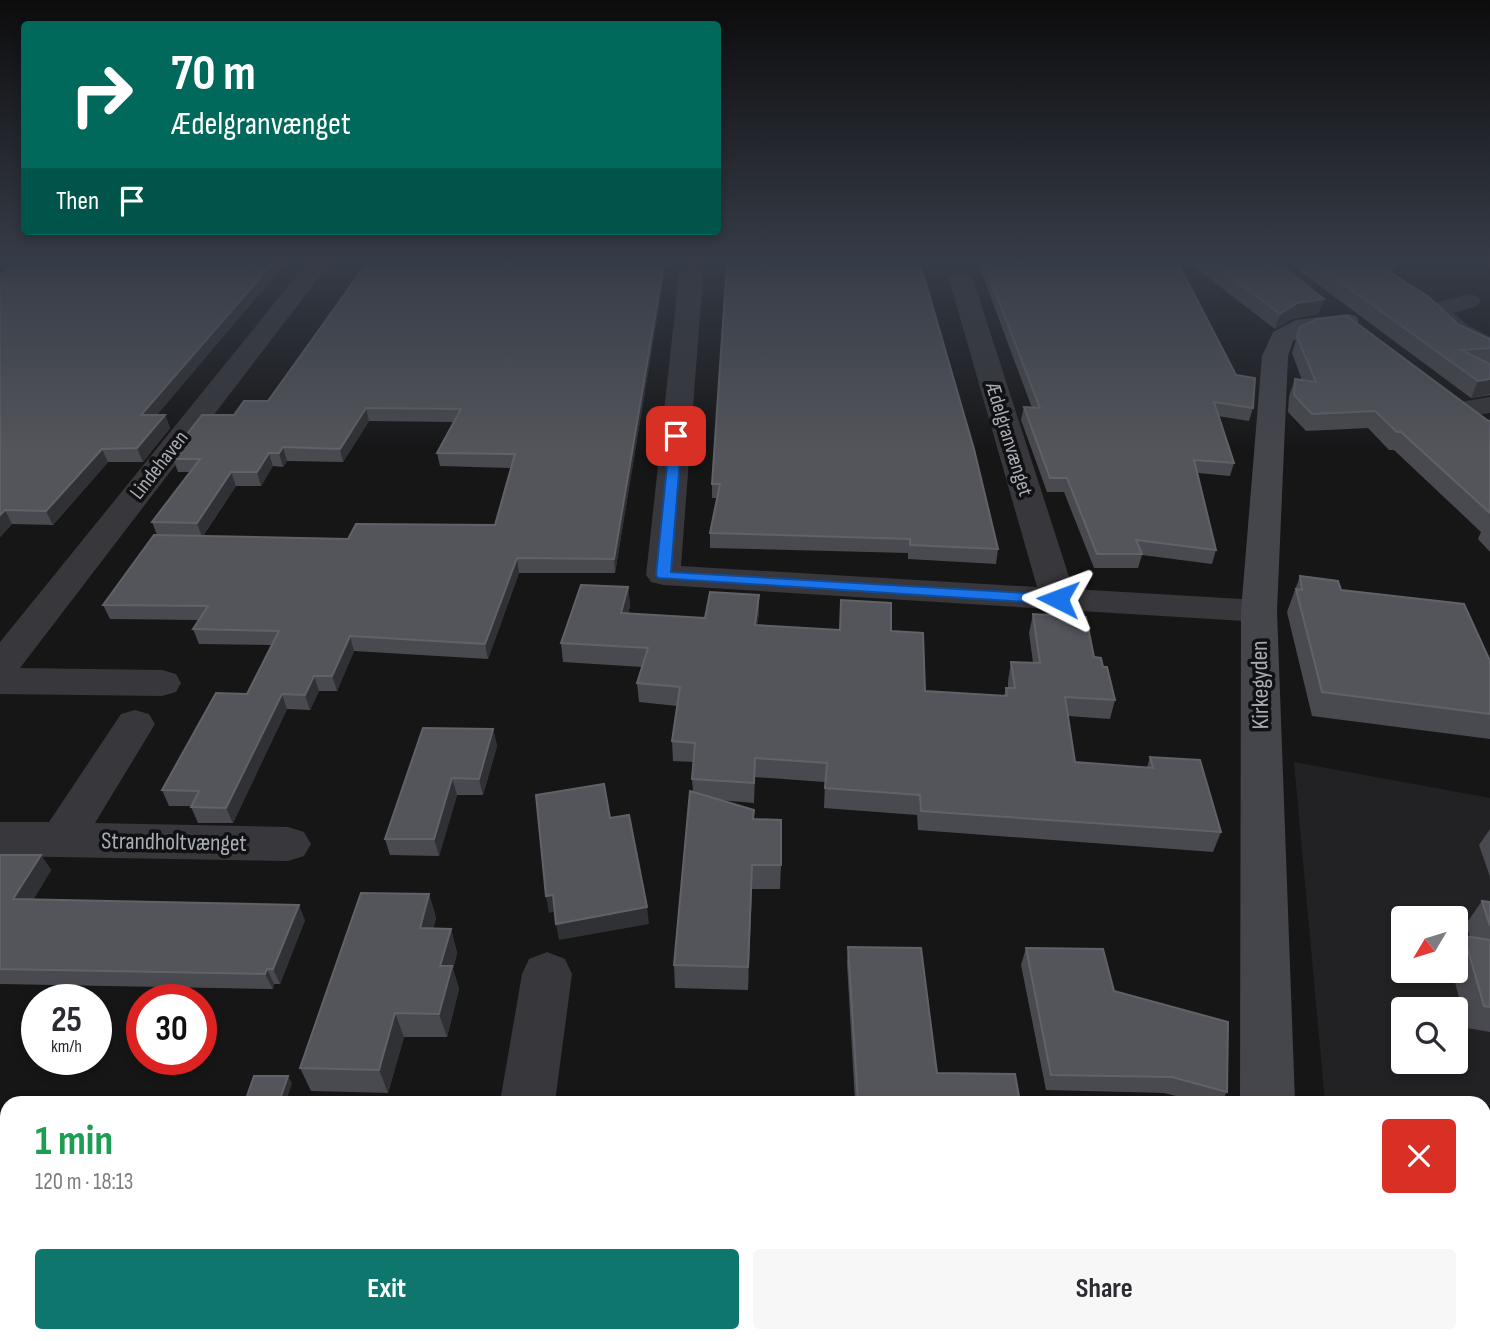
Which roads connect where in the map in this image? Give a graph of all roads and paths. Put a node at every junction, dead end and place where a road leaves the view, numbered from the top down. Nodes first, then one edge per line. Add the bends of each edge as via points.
1 (270, 326) edge
2 (686, 326) edge
3 (975, 326) edge
4 (1303, 326) edge
5 (1453, 326) edge
6 (1490, 348) edge
7 (1466, 402) edge
8 (1490, 429) edge
9 (1058, 599) junction
10 (1259, 611) junction
11 (0, 668) edge
12 (0, 681) edge
13 (162, 683) dead end
14 (135, 724) dead end
15 (0, 839) edge
16 (61, 841) junction
17 (288, 844) dead end
18 (547, 974) dead end
19 (528, 1096) edge
20 (1267, 1096) edge

1 - 11 street, Lindehaven
2 - 9 street via 663,575
3 - 9 street, Ædelgranvænget
4 - 10 street, Kirkegyden via 1282,337 1275,356
5 - 6 street
7 - 8 street
9 - 10 street
10 - 20 street, Kirkegyden
12 - 13 street
14 - 16 street, Strandholtvænget
15 - 16 street, Strandholtvænget
16 - 17 street, Strandholtvænget
18 - 19 street

